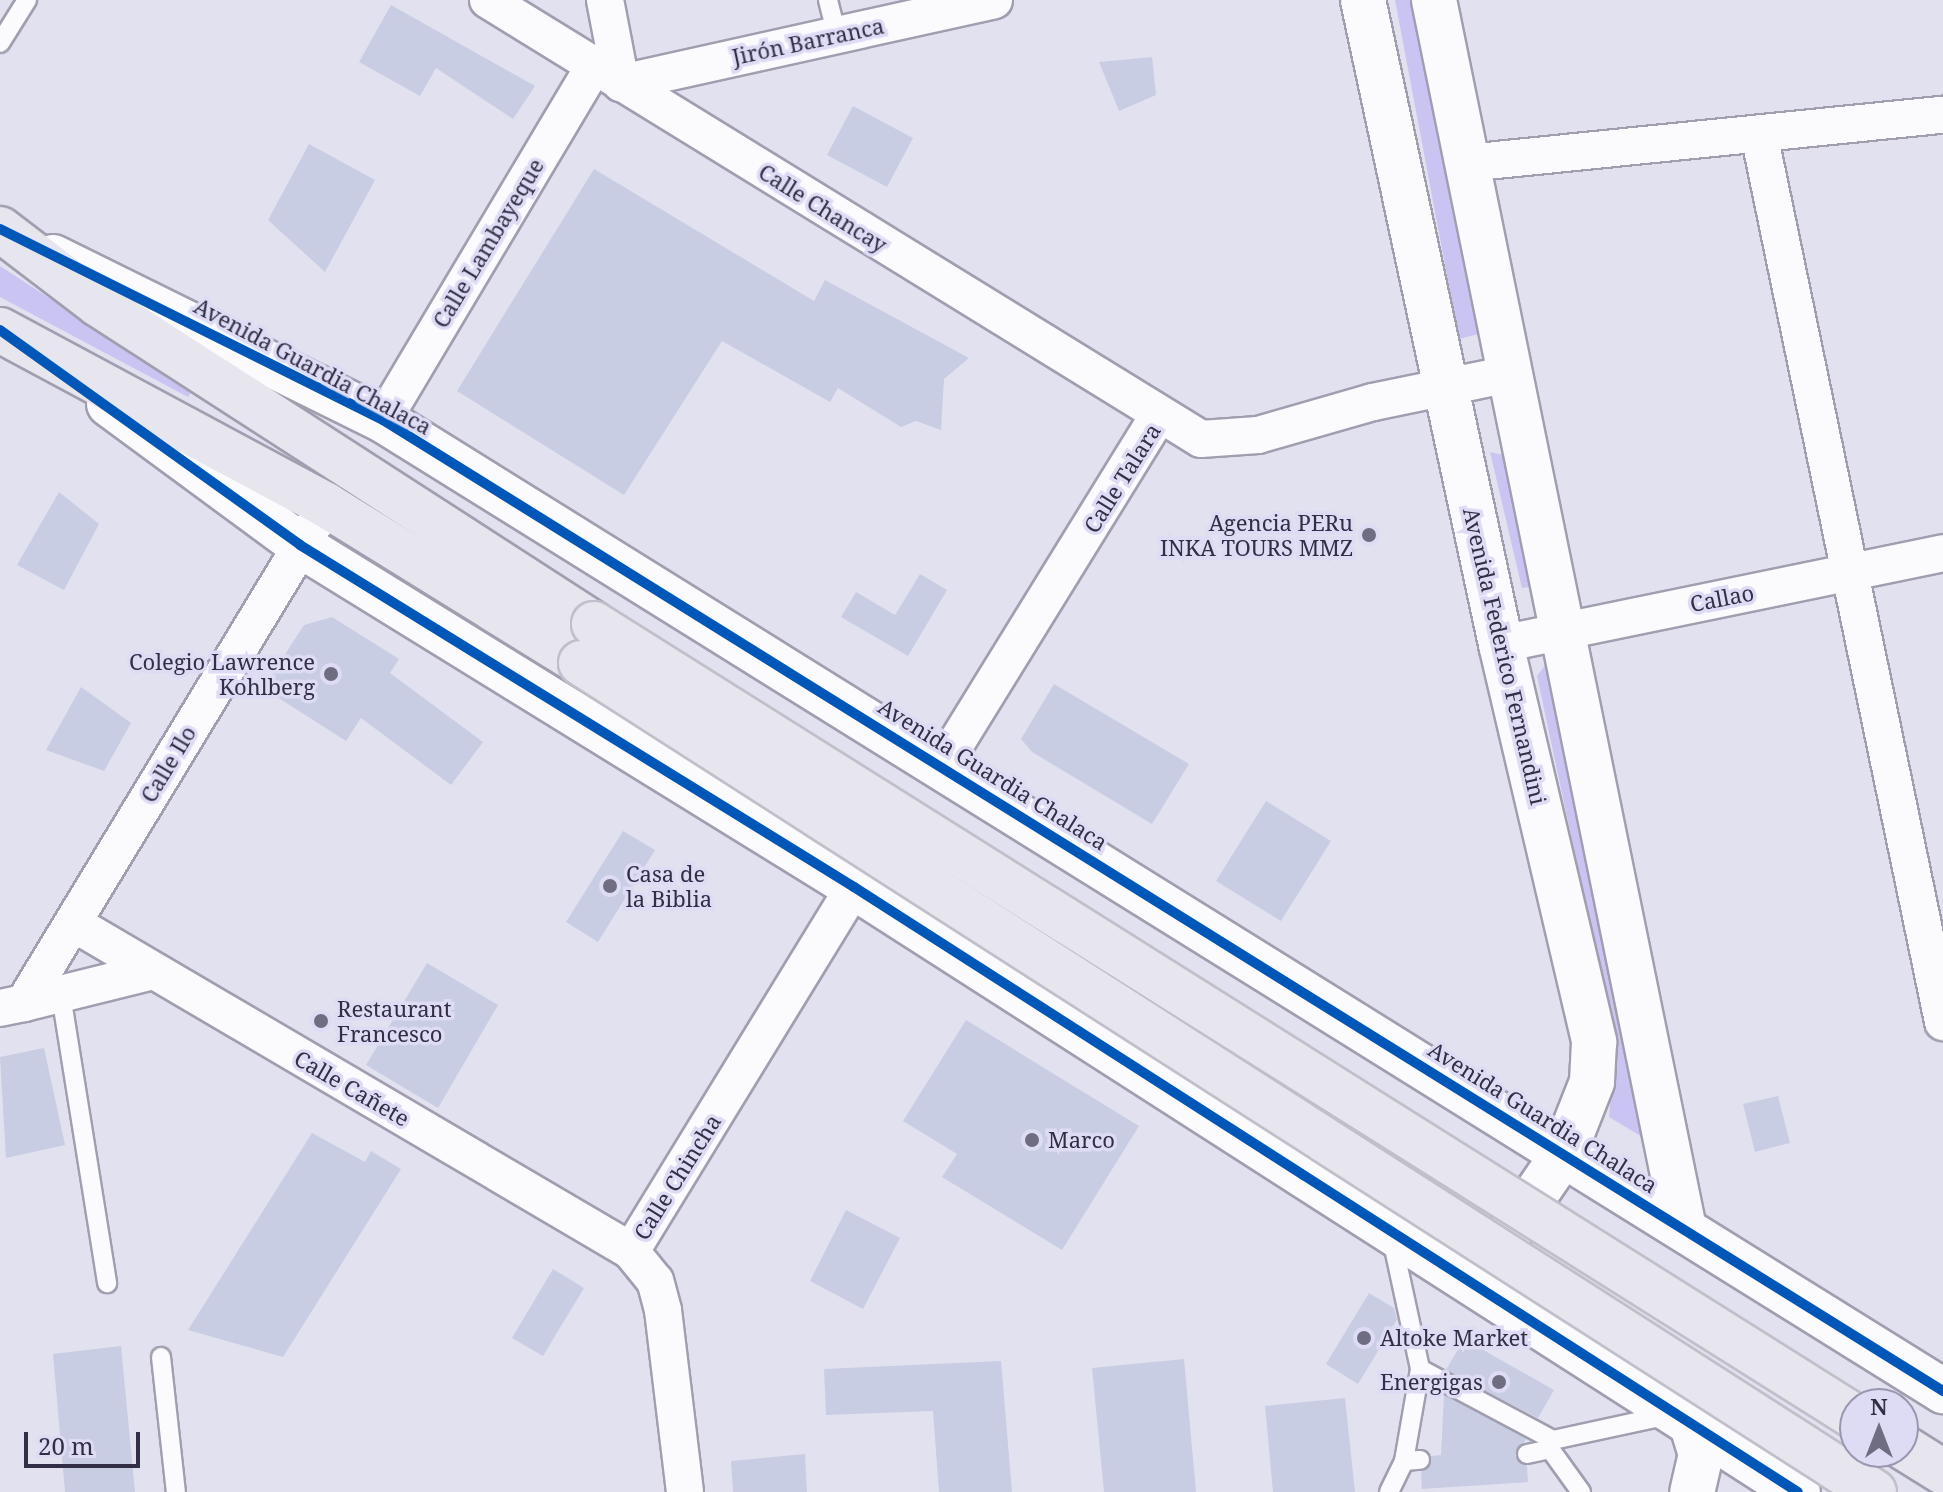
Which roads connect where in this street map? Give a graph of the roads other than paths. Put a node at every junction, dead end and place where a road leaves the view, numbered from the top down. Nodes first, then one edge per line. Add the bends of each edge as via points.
1 (27, 0) edge
2 (488, 0) edge
3 (605, 0) edge
4 (828, 0) edge
5 (994, 0) edge
6 (1363, 0) edge
7 (1434, 0) edge
8 (837, 35) junction
9 (0, 43) edge
10 (607, 74) junction
11 (1943, 115) edge
12 (1759, 134) junction
13 (1467, 163) junction
14 (9, 234) edge
15 (0, 330) edge
16 (43, 355) junction
17 (1510, 374) junction
18 (1446, 388) junction
19 (1158, 416) junction
20 (383, 420) junction
21 (326, 505) junction
22 (300, 545) junction
23 (1943, 553) edge
24 (1850, 573) junction
25 (1563, 632) junction
26 (588, 643) junction
27 (1501, 644) junction
28 (942, 766) junction
29 (854, 887) junction
30 (73, 923) junction
31 (153, 971) junction
32 (61, 995) junction
33 (12, 1006) edge
34 (1943, 1022) edge
35 (1564, 1153) junction
36 (1684, 1229) junction
37 (1391, 1233) junction
38 (631, 1251) junction
39 (107, 1283) dead end
40 (1474, 1285) junction
41 (161, 1357) dead end
42 (1420, 1369) junction
43 (1943, 1391) edge
44 (1839, 1407) edge
45 (1683, 1418) junction
46 (1552, 1444) junction
47 (1527, 1454) dead end
48 (1919, 1457) edge
49 (1943, 1472) edge
50 (1943, 1487) edge
51 (176, 1492) edge
52 (685, 1492) edge
53 (1389, 1492) edge
54 (1581, 1492) edge
55 (1692, 1492) edge
56 (1798, 1492) edge
57 (1874, 1492) edge
58 (1908, 1492) edge

1 - 9 lane
2 - 10 street, Calle Chancay
3 - 10 street
4 - 8 lane
5 - 8 street, Jirón Barranca
6 - 18 street, Avenida Federico Fernandini
7 - 13 street
8 - 10 street, Jirón Barranca
10 - 19 street, Calle Chancay
10 - 20 street, Calle Lambayeque
11 - 12 street
12 - 13 street
12 - 24 street
13 - 17 street
14 - 20 street, Avenida Guardia Chalaca
14 - 26 main road, Avenida Guardia Chalaca via 98,304
15 - 16 main road, Avenida Guardia Chalaca
16 - 21 main road, Avenida Guardia Chalaca
16 - 22 street, Avenida Guardia Chalaca
17 - 18 street, Calle Talara
17 - 25 street
18 - 19 street, Calle Talara via 1258,435 1201,439
18 - 27 street, Avenida Federico Fernandini
19 - 28 street, Calle Talara
20 - 28 street, Avenida Guardia Chalaca
21 - 22 street, Calle Ilo
21 - 26 main road, Avenida Guardia Chalaca
22 - 29 street, Avenida Guardia Chalaca
22 - 30 street, Calle Ilo
23 - 24 street, Callao
24 - 25 street, Callao
24 - 34 street
25 - 27 street, Callao
25 - 36 street
26 - 44 main road, Avenida Guardia Chalaca, bridge
26 - 57 main road, Avenida Guardia Chalaca, bridge
27 - 35 street, Avenida Federico Fernandini via 1594,1042 1592,1082
28 - 35 street, Avenida Guardia Chalaca
29 - 37 street, Avenida Guardia Chalaca
29 - 38 street, Calle Chincha
30 - 31 street, Calle Cañete
30 - 33 street, Calle Ilo
31 - 32 street
31 - 38 street, Calle Cañete
32 - 33 street
32 - 39 lane
35 - 36 street, Avenida Guardia Chalaca
35 - 40 street, Avenida Federico Fernandini
36 - 43 street, Avenida Guardia Chalaca
37 - 40 street, Avenida Guardia Chalaca
37 - 42 lane
38 - 52 street, Calle Chincha via 655,1281 663,1310
40 - 45 street, Avenida Guardia Chalaca
41 - 51 lane
42 - 46 lane
42 - 53 lane via 1412,1461
45 - 46 lane
45 - 55 street via 1701,1454
45 - 56 street, Avenida Guardia Chalaca
46 - 47 lane
46 - 54 lane
48 - 49 main road
50 - 58 main road

